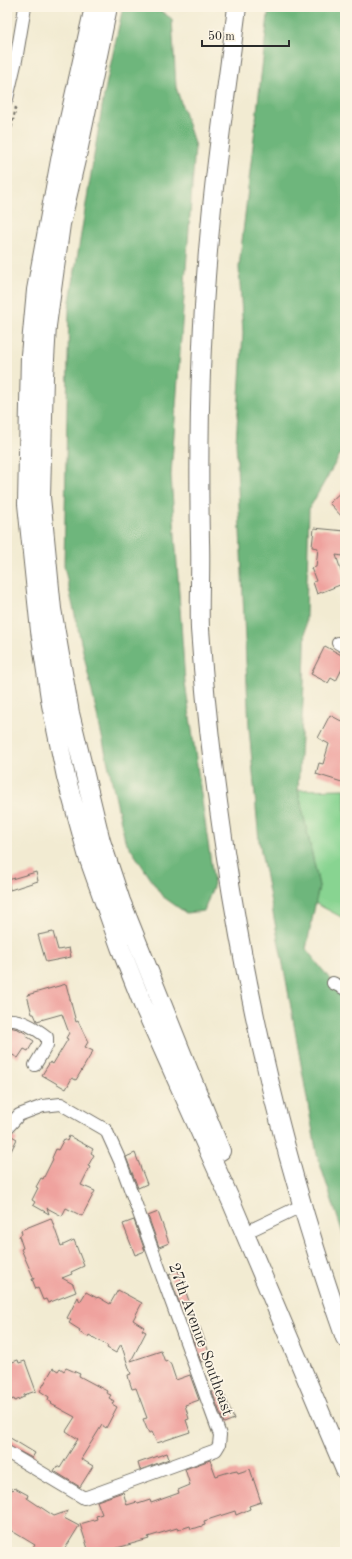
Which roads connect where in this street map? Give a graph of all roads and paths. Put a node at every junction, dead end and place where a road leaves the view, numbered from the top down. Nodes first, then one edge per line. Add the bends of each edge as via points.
1 (25, 7) edge
2 (94, 7) edge
3 (108, 7) edge
4 (226, 7) edge
5 (236, 7) edge
6 (7, 99) edge
7 (61, 155) junction
8 (72, 175) junction
9 (200, 542) junction
10 (333, 983) dead end
11 (345, 989) edge
12 (7, 1020) edge
13 (35, 1065) dead end
14 (7, 1128) edge
15 (301, 1206) junction
16 (255, 1228) junction
17 (345, 1338) edge
18 (345, 1441) edge
19 (7, 1452) edge
20 (345, 1470) edge

1 - 6 street
2 - 7 highway
3 - 8 highway
4 - 9 highway via 200,232 194,320 190,414 190,512
5 - 9 highway via 212,203 204,310 200,390
7 - 8 highway
7 - 20 highway via 36,290 30,355 27,504 40,631 52,712 66,777 88,857 143,1005 231,1201
8 - 16 highway via 61,224 47,326 41,468 41,497 52,609 67,698 101,841 121,901 214,1135
9 - 15 highway via 200,626 208,723 231,894 273,1100
10 - 11 street
12 - 13 street via 22,1022 47,1037 47,1045
14 - 19 street, 27th Avenue Southeast via 19,1115 43,1106 61,1104 106,1130 123,1169 220,1435 216,1450 84,1498
15 - 16 street
15 - 17 highway
16 - 18 highway

